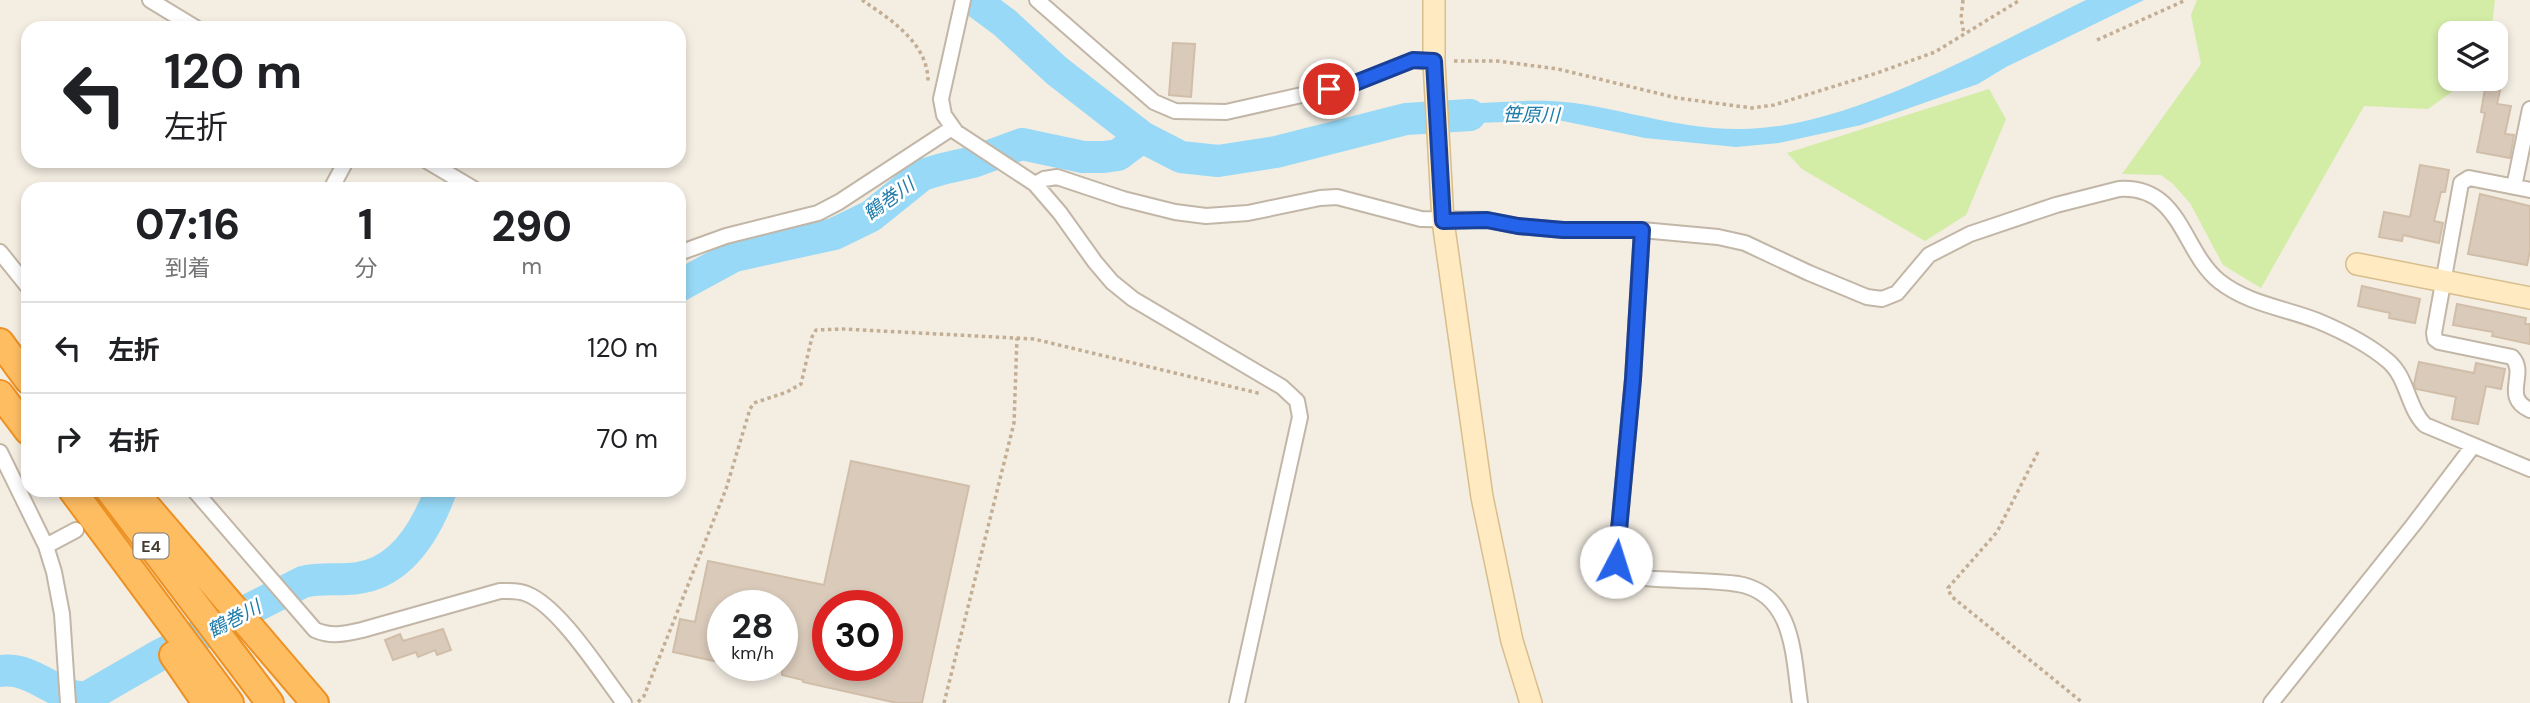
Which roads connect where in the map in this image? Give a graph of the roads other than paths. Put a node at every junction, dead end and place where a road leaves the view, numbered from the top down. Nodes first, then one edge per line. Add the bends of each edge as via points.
1 (150, 0) edge
2 (963, 0) edge
3 (1037, 0) edge
4 (1434, 0) edge
5 (185, 21) edge
6 (1434, 61) junction
7 (2530, 109) edge
8 (954, 130) junction
9 (439, 168) edge
10 (1029, 181) junction
11 (462, 182) edge
12 (2514, 187) junction
13 (2530, 190) edge
14 (1443, 221) junction
15 (1642, 230) junction
16 (686, 250) edge
17 (0, 252) edge
18 (2357, 264) dead end
19 (21, 278) edge
20 (2444, 281) junction
21 (2530, 298) edge
22 (0, 326) edge
23 (0, 342) edge
24 (21, 352) edge
25 (21, 370) edge
26 (0, 394) edge
27 (2530, 410) edge
28 (21, 422) edge
29 (2473, 446) junction
30 (0, 452) edge
31 (2530, 469) edge
32 (21, 495) edge
33 (22, 497) edge
34 (77, 497) edge
35 (114, 497) edge
36 (140, 497) edge
37 (200, 497) edge
38 (76, 530) dead end
39 (46, 546) junction
40 (191, 665) junction
41 (68, 703) edge
42 (206, 703) edge
43 (230, 703) edge
44 (270, 703) edge
45 (315, 703) edge
46 (624, 703) edge
47 (1237, 703) edge
48 (1531, 703) edge
49 (1800, 703) edge
50 (2271, 703) edge

1 - 5 street
2 - 8 street via 941,99
3 - 6 street via 1154,102 1175,111 1226,112 1355,83 1413,60
4 - 6 street
6 - 14 street
7 - 12 street
8 - 10 street
8 - 16 street via 818,214
9 - 11 street
10 - 14 street via 1063,178 1123,199 1206,216 1337,197
10 - 47 street via 1060,213 1112,282 1150,310 1282,387 1297,401 1300,418
12 - 13 street
12 - 20 street via 2469,178 2461,183
14 - 15 street via 1487,220 1563,230
14 - 48 street via 1482,497 1512,641
15 - 29 street via 1745,243 1867,297 1882,299 1897,293 1929,255 1970,234 2119,189 2147,193 2172,212 2218,280 2236,293 2316,320 2371,349 2398,372 2422,422
15 - 49 street via 1616,562 1620,571 1637,578 1738,584 1768,597 1788,629
17 - 19 street
18 - 20 street
20 - 21 street
20 - 27 street via 2435,339 2512,357 2518,366 2516,396
22 - 24 highway
23 - 25 highway
26 - 28 highway
29 - 31 street
29 - 50 street
30 - 32 street
33 - 39 street
34 - 40 highway, E4 via 145,587 159,620
35 - 44 highway, E4
36 - 45 highway
37 - 46 street via 315,629 338,635 500,591 520,592 566,626
38 - 39 street
39 - 41 street via 62,614
40 - 42 highway
40 - 43 highway

